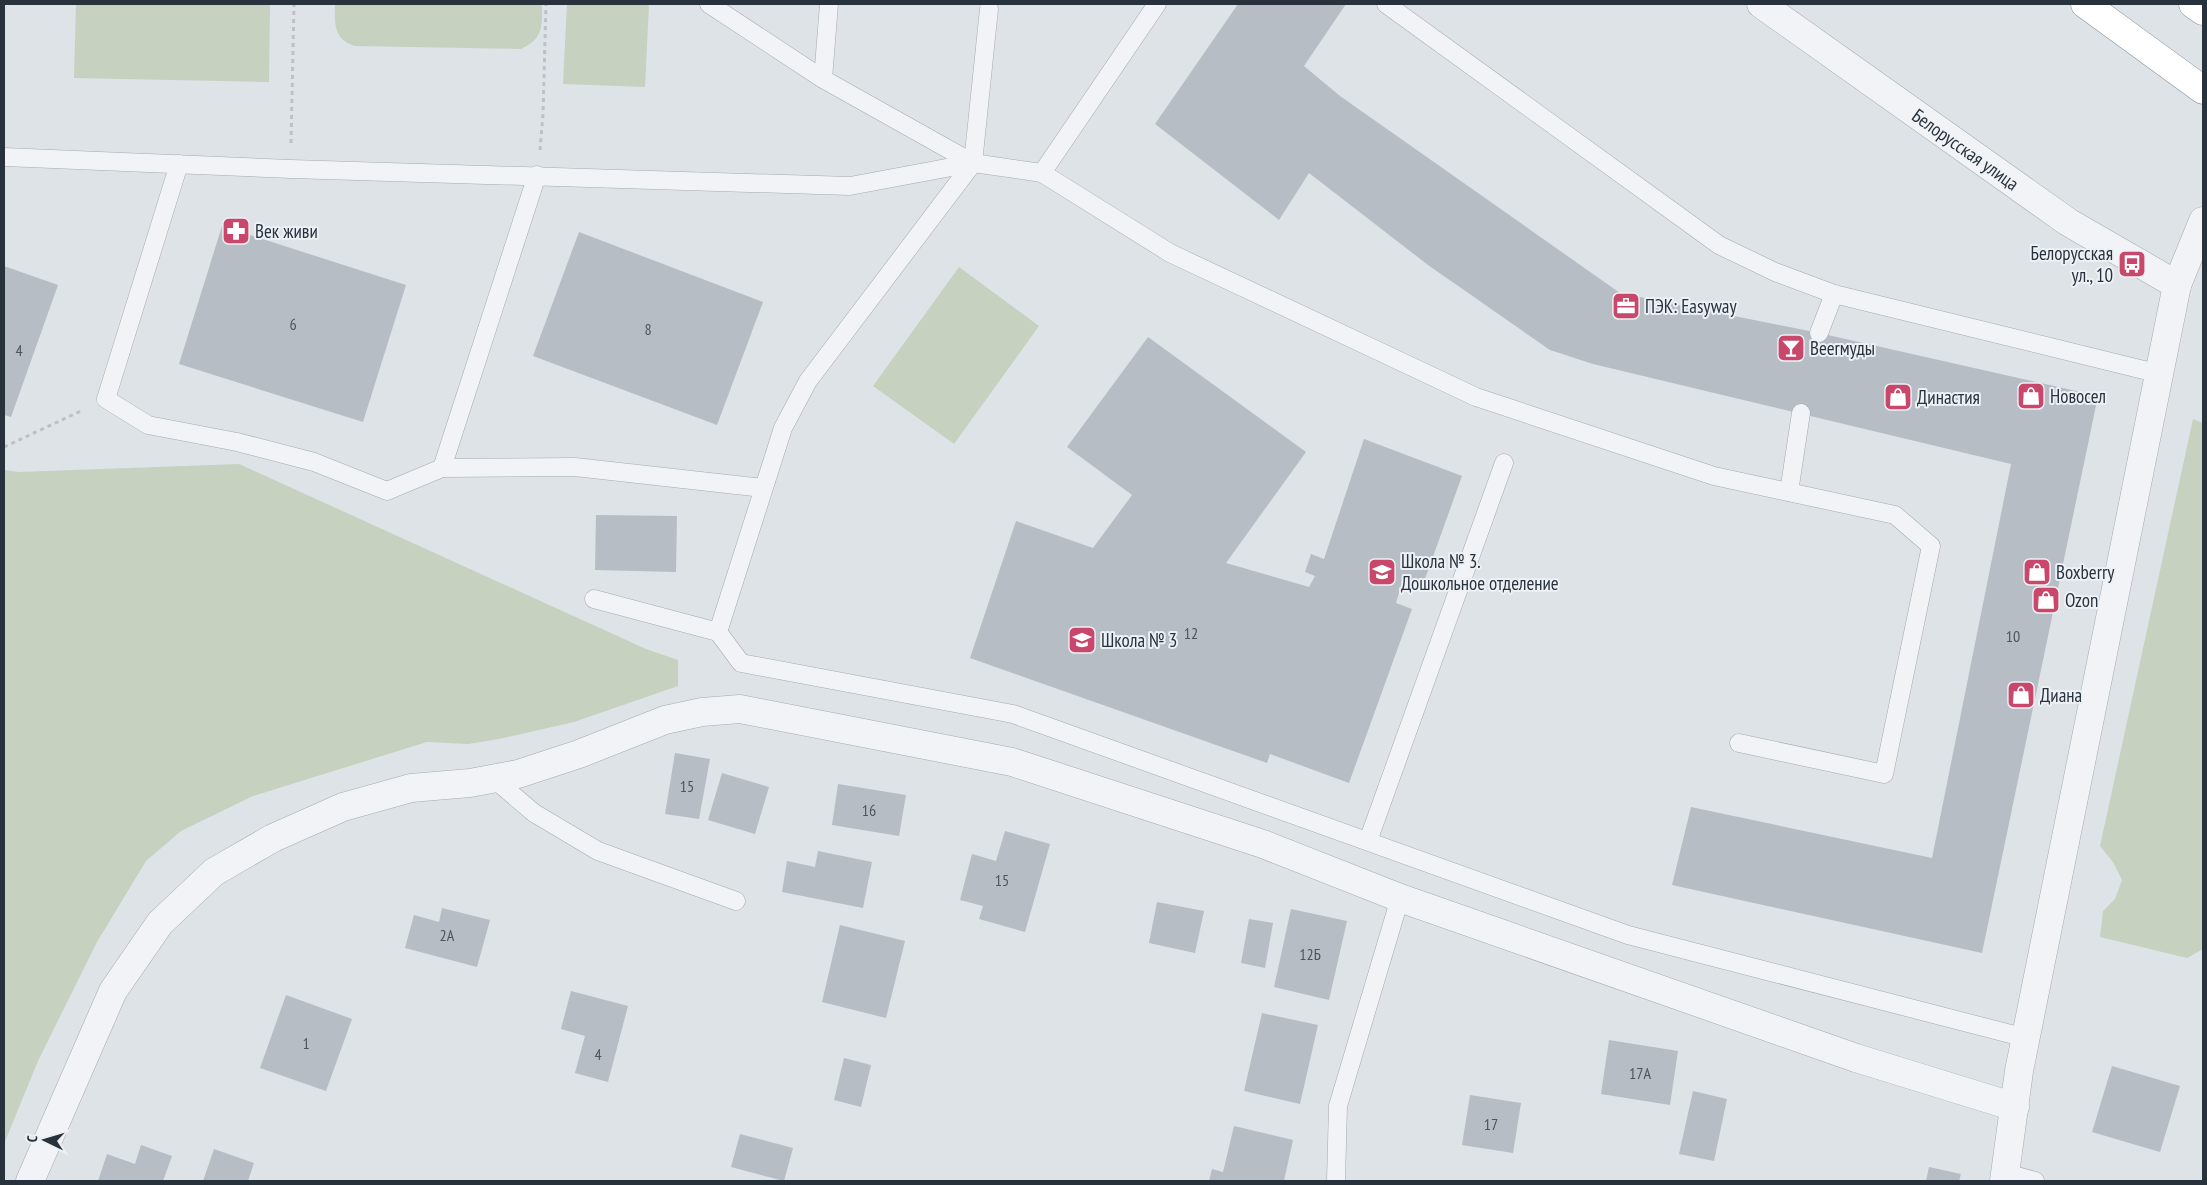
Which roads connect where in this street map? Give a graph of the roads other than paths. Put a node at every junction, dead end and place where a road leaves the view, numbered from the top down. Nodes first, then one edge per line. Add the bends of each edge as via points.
1 (709, 4) edge
2 (829, 4) edge
3 (1157, 4) edge
4 (1386, 4) edge
5 (1761, 4) edge
6 (2085, 4) edge
7 (2194, 4) edge
8 (990, 9) dead end
9 (2203, 11) edge
10 (823, 79) junction
11 (2203, 90) edge
12 (4, 156) edge
13 (972, 163) junction
14 (179, 164) junction
15 (1042, 173) junction
16 (537, 175) junction
17 (2203, 221) edge
18 (2177, 285) junction
19 (1834, 294) junction
20 (1819, 333) dead end
21 (2160, 374) junction
22 (1801, 413) dead end
23 (1504, 463) dead end
24 (442, 468) junction
25 (763, 488) junction
26 (1789, 492) junction
27 (594, 599) dead end
28 (718, 632) junction
29 (1739, 743) dead end
30 (493, 778) junction
31 (1368, 841) junction
32 (1400, 898) junction
33 (736, 901) dead end
34 (2026, 1038) junction
35 (2015, 1107) junction
36 (2005, 1177) edge
37 (30, 1181) edge
38 (1336, 1181) edge
39 (2035, 1181) edge

1 - 10 lane
2 - 10 lane
3 - 15 lane
4 - 19 lane via 1719,245 1775,272
5 - 18 street, Белорусская улица via 2068,222
6 - 11 highway
7 - 9 highway
8 - 13 lane
10 - 13 lane
12 - 14 lane
13 - 15 lane
13 - 16 lane via 850,186
13 - 25 lane via 808,381 783,428
14 - 16 lane
14 - 24 lane via 106,399 148,425 237,442 314,462 387,491
15 - 26 lane via 1170,253 1476,396 1714,476
16 - 24 lane
17 - 18 street
18 - 21 street
19 - 20 lane
19 - 21 lane
21 - 34 street
22 - 26 lane
23 - 31 lane
24 - 25 lane via 575,467
25 - 28 lane
26 - 29 lane via 1895,514 1931,546 1884,774
27 - 28 lane
28 - 31 lane via 741,663 1012,714
30 - 32 street via 518,774 579,754 665,720 702,712 740,709 1012,762 1263,844
30 - 33 lane via 534,813 598,851
30 - 37 street via 411,788 343,807 273,838 214,872 160,923 113,992
31 - 34 lane via 1628,935
32 - 35 street via 1856,1058
32 - 38 lane via 1338,1106
34 - 35 street
35 - 36 street
36 - 39 lane

